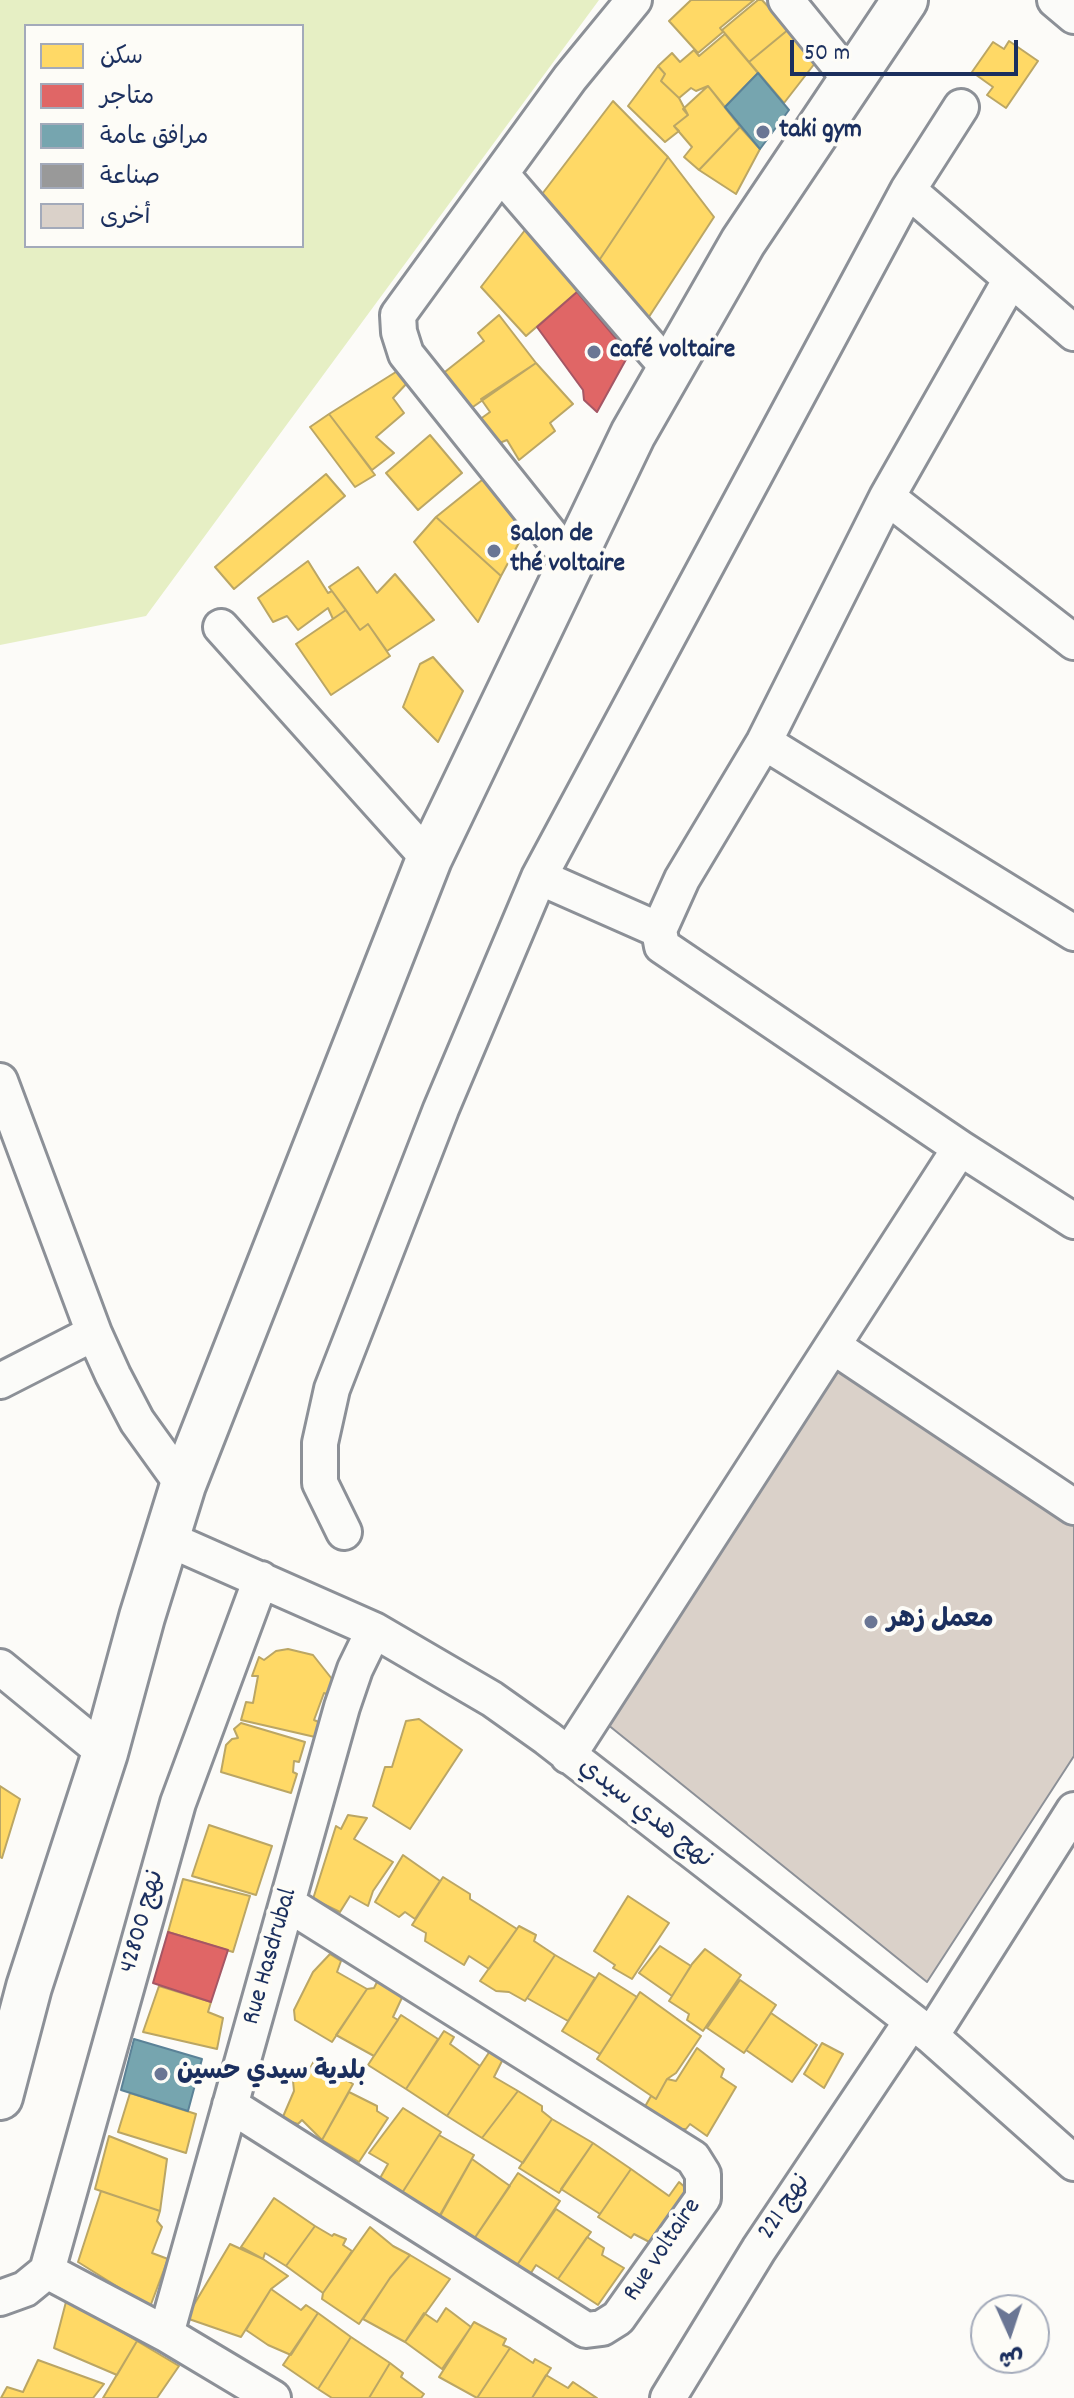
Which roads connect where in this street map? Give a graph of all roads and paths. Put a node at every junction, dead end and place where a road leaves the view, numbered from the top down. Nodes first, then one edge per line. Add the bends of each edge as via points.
1 (634, 0) edge
2 (786, 0) edge
3 (905, 0) edge
4 (1055, 0) edge
5 (1074, 16) edge
6 (851, 80) junction
7 (961, 107) dead end
8 (501, 174) junction
9 (908, 190) junction
10 (1011, 279) junction
11 (1074, 333) edge
12 (670, 370) junction
13 (887, 497) junction
14 (572, 562) junction
15 (221, 627) dead end
16 (1074, 642) edge
17 (764, 742) junction
18 (429, 859) junction
19 (539, 877) junction
20 (659, 930) junction
21 (1074, 933) edge
22 (0, 1081) edge
23 (960, 1148) junction
24 (1074, 1221) edge
25 (94, 1333) junction
26 (833, 1346) junction
27 (0, 1381) edge
28 (183, 1485) junction
29 (1074, 1507) edge
30 (344, 1532) dead end
31 (168, 1539) junction
32 (261, 1579) junction
33 (374, 1630) junction
34 (0, 1667) edge
35 (105, 1753) junction
36 (568, 1756) junction
37 (1073, 1815) edge
38 (288, 1904) junction
39 (921, 2029) junction
40 (0, 2097) edge
41 (230, 2105) junction
42 (1074, 2163) edge
43 (47, 2271) junction
44 (0, 2298) edge
45 (166, 2334) junction
46 (273, 2398) edge
47 (668, 2398) edge

1 - 8 street
2 - 6 street
3 - 6 main road
4 - 5 street
6 - 12 main road via 743,242
7 - 9 street
8 - 12 street
8 - 14 street via 398,315 399,332 406,354
9 - 10 street
9 - 19 street
10 - 11 street
10 - 13 street
12 - 14 main road
13 - 16 street
13 - 17 street
14 - 18 main road
15 - 18 street
17 - 20 street via 682,879
17 - 21 street
18 - 28 main road
19 - 20 street
19 - 30 street via 332,1389 320,1443 320,1483
20 - 23 street via 662,946
22 - 25 street
23 - 24 street
23 - 26 street
25 - 27 street
25 - 28 street via 137,1421
26 - 29 street
26 - 36 street
28 - 31 main road
31 - 32 street, نهج هدي سيدي
31 - 35 main road
32 - 33 street, نهج هدي سيدي
32 - 43 street, نهج 42800 via 178,1803
33 - 36 street, نهج هدي سيدي via 492,1699
33 - 38 street, Rue Hasdrubal via 342,1707
34 - 35 street
35 - 40 main road via 29,1987
36 - 39 street, نهج هدي سيدي
37 - 39 street, نهج 221
38 - 41 street, Rue Hasdrubal
38 - 41 street, Rue voltaire via 693,2158 703,2174 703,2198 618,2318 586,2330
39 - 42 street, نهج هدي سيدي
39 - 47 street, نهج 221 via 759,2249
41 - 45 street, Rue Hasdrubal
43 - 44 street via 25,2289
43 - 45 street
45 - 46 street

